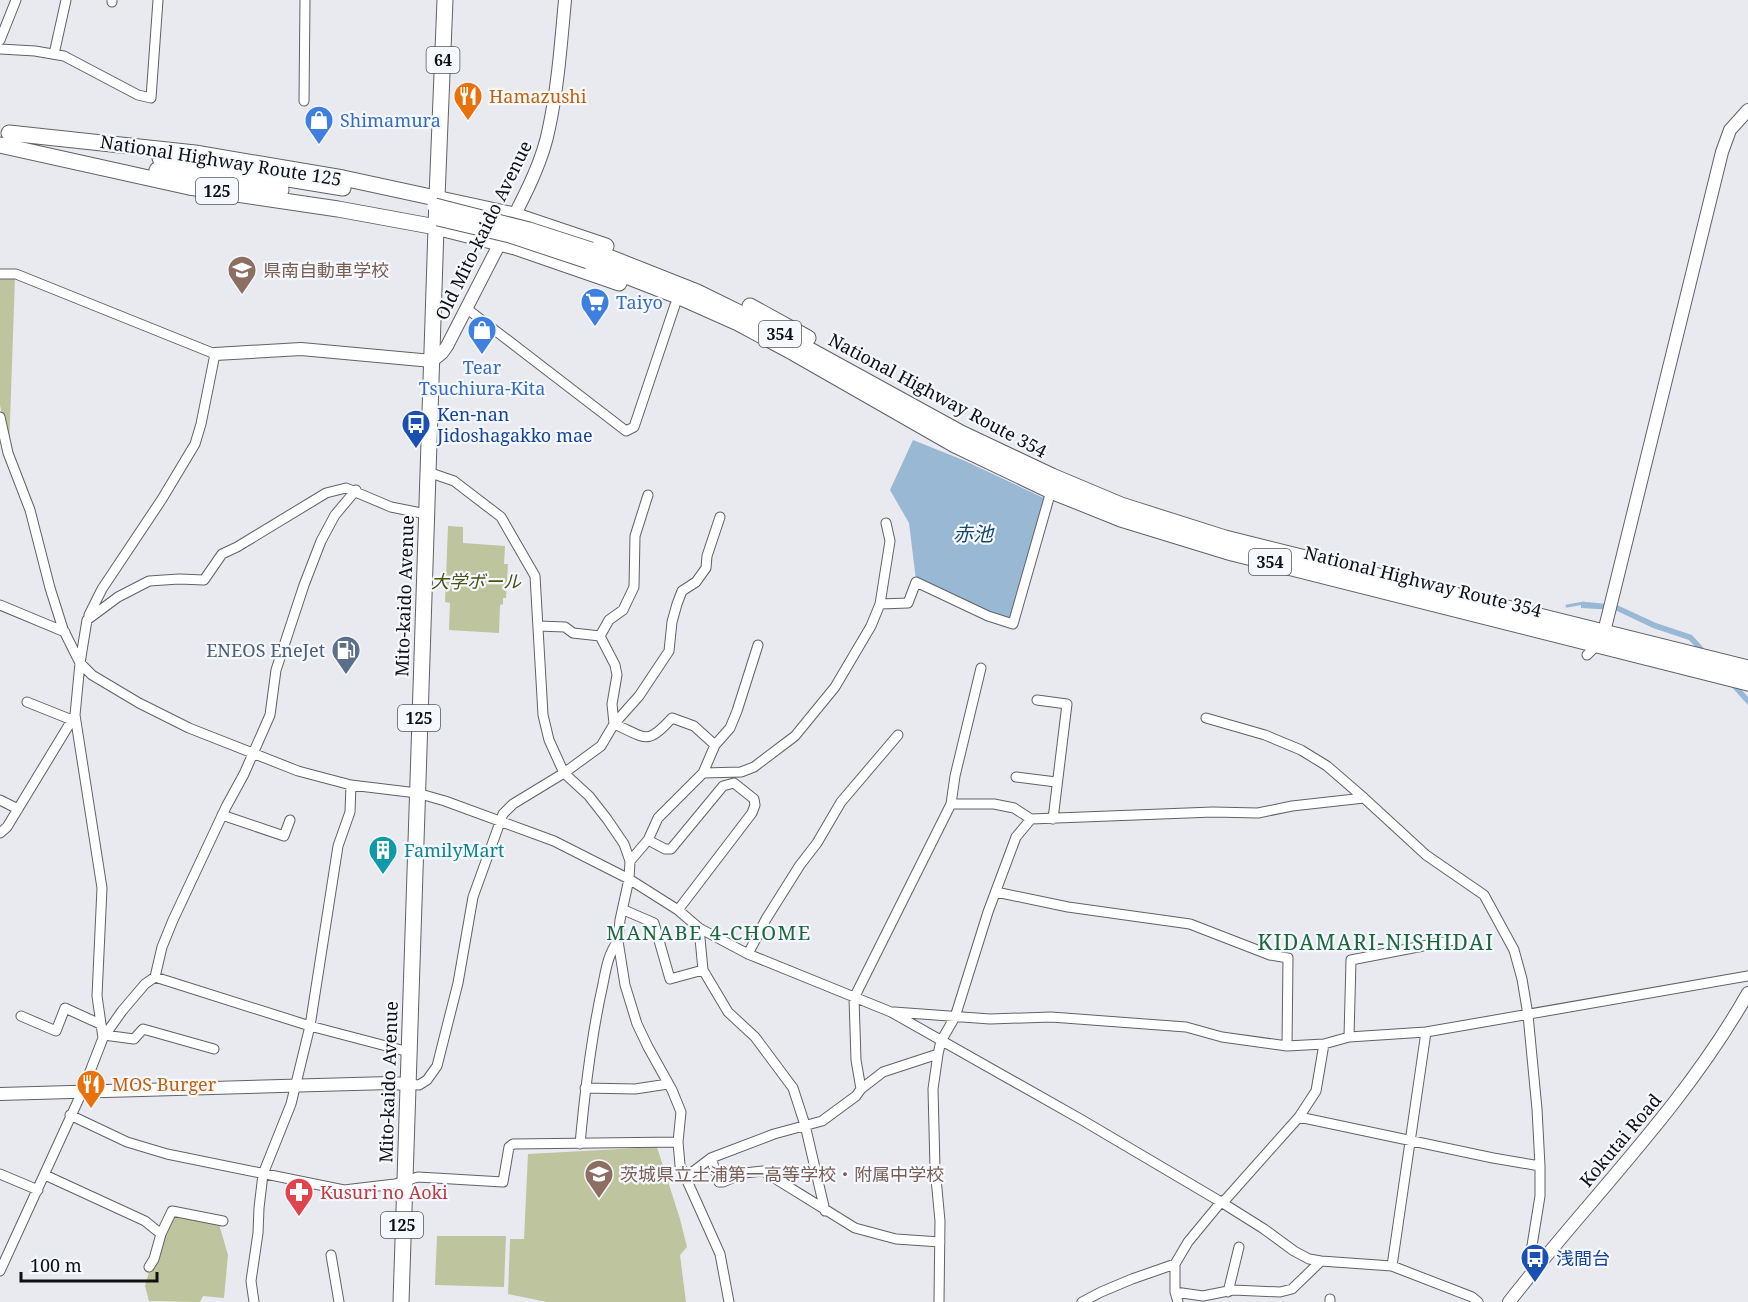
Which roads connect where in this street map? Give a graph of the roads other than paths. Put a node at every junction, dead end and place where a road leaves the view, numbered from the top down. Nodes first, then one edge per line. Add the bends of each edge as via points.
1 (16, 0) edge
2 (66, 0) edge
3 (158, 0) edge
4 (305, 0) edge
5 (446, 0) edge
6 (565, 0) edge
7 (0, 40) edge
8 (0, 49) edge
9 (54, 54) junction
10 (304, 101) dead end
11 (1748, 110) edge
12 (2, 138) edge
13 (436, 212) junction
14 (514, 215) junction
15 (500, 243) junction
16 (0, 274) edge
17 (675, 305) junction
18 (466, 308) junction
19 (434, 312) junction
20 (457, 326) junction
21 (214, 354) junction
22 (432, 361) junction
23 (0, 417) edge
24 (958, 439) junction
25 (4, 455) edge
26 (428, 472) junction
27 (356, 490) junction
28 (1051, 491) junction
29 (648, 495) dead end
30 (426, 514) junction
31 (720, 517) dead end
32 (886, 523) dead end
33 (880, 604) junction
34 (0, 605) edge
35 (87, 620) junction
36 (538, 626) junction
37 (65, 632) junction
38 (600, 636) junction
39 (758, 645) dead end
40 (1596, 645) junction
41 (80, 663) junction
42 (981, 668) dead end
43 (1748, 668) edge
44 (1748, 683) edge
45 (1037, 700) dead end
46 (27, 702) dead end
47 (73, 718) junction
48 (1206, 718) dead end
49 (614, 724) junction
50 (898, 735) dead end
51 (715, 745) junction
52 (253, 754) junction
53 (564, 773) junction
54 (703, 773) junction
55 (1016, 777) dead end
56 (1056, 782) junction
57 (351, 785) junction
58 (417, 793) junction
59 (1364, 798) junction
60 (0, 800) edge
61 (951, 804) junction
62 (18, 809) junction
63 (222, 815) junction
64 (1031, 819) junction
65 (1053, 819) junction
66 (290, 820) dead end
67 (500, 822) junction
68 (0, 833) edge
69 (648, 840) junction
70 (630, 861) junction
71 (629, 879) junction
72 (996, 892) junction
73 (624, 910) junction
74 (678, 910) junction
75 (699, 928) junction
76 (1454, 940) dead end
77 (618, 941) junction
78 (748, 954) junction
79 (703, 970) junction
80 (155, 976) junction
81 (1748, 976) edge
82 (1748, 993) edge
83 (854, 998) junction
84 (891, 1012) junction
85 (1528, 1015) junction
86 (21, 1016) dead end
87 (956, 1017) junction
88 (100, 1024) junction
89 (310, 1026) junction
90 (1426, 1032) junction
91 (104, 1037) junction
92 (1349, 1037) junction
93 (941, 1041) junction
94 (1324, 1044) junction
95 (1287, 1046) junction
96 (214, 1049) dead end
97 (409, 1052) junction
98 (938, 1054) junction
99 (407, 1084) junction
100 (668, 1084) junction
101 (295, 1086) junction
102 (585, 1088) junction
103 (861, 1089) junction
104 (82, 1092) junction
105 (0, 1094) edge
106 (70, 1115) junction
107 (1299, 1118) junction
108 (805, 1125) junction
109 (1409, 1140) junction
110 (678, 1143) junction
111 (580, 1144) junction
112 (711, 1158) junction
113 (1540, 1166) junction
114 (0, 1174) edge
115 (263, 1174) junction
116 (45, 1175) junction
117 (686, 1177) junction
118 (404, 1181) junction
119 (38, 1190) junction
120 (1221, 1203) junction
121 (825, 1211) junction
122 (222, 1221) dead end
123 (161, 1234) junction
124 (940, 1242) junction
125 (1239, 1246) dead end
126 (331, 1255) dead end
127 (1321, 1261) junction
128 (1175, 1264) junction
129 (1392, 1266) junction
130 (149, 1267) dead end
131 (1534, 1269) junction
132 (0, 1271) edge
133 (1260, 1291) junction
134 (1101, 1292) junction
135 (1175, 1292) junction
136 (1227, 1292) junction
137 (254, 1302) edge
138 (339, 1302) edge
139 (400, 1302) edge
140 (729, 1302) edge
141 (939, 1302) edge
142 (1082, 1302) edge
143 (1104, 1302) edge
144 (1178, 1302) edge
145 (1260, 1302) edge
146 (1478, 1302) edge
147 (1509, 1302) edge

1 - 7 street
2 - 9 street
3 - 9 street via 151,98
4 - 10 street
5 - 13 main road, Mito-kaido Avenue / 64
6 - 14 street, Old Mito-kaido Avenue via 549,130
8 - 9 street
11 - 40 street via 1730,130 1722,152
12 - 13 main road, National Highway Route 125 / 125
12 - 13 main road, 125 via 189,187 338,209
12 - 13 main road, 125 via 195,153 344,178
13 - 14 main road
13 - 15 main road
13 - 19 main road, Mito-kaido Avenue / 125
13 - 24 main road, National Highway Route 354 / 354, bridge via 529,230 589,255 663,278 734,310
14 - 15 street, Old Mito-kaido Avenue
14 - 24 main road via 651,263 737,300 896,390
15 - 17 main road
15 - 18 street, Old Mito-kaido Avenue
16 - 21 street via 16,274
17 - 18 street via 634,428 626,431
17 - 24 main road via 791,362 883,415
18 - 20 street, Old Mito-kaido Avenue
19 - 20 street via 442,323
19 - 22 main road, Mito-kaido Avenue / 125
20 - 22 street, Old Mito-kaido Avenue via 442,353
21 - 22 street via 301,349
21 - 35 street via 195,444 102,589
22 - 26 main road, Mito-kaido Avenue / 125
23 - 25 street
24 - 28 main road, National Highway Route 354 / 354
24 - 40 main road, National Highway Route 354 / 354 via 1173,523
25 - 37 street via 30,510
26 - 30 main road, Mito-kaido Avenue / 125
26 - 36 street via 454,481 506,522 536,576
27 - 30 street via 391,507
27 - 35 street via 346,488 326,494 222,554 204,580 149,581
27 - 52 street via 335,515 304,585 276,670 270,715
28 - 33 street via 1013,624 916,582 908,603
28 - 40 main road, National Highway Route 354 / 354 via 1121,519 1232,553
29 - 38 street via 635,536 633,587 623,609 609,620
30 - 58 main road, Mito-kaido Avenue / 125
31 - 49 street via 706,568 696,582 682,591 677,604 669,651 639,696
32 - 33 street via 890,541
33 - 54 street via 835,687 795,736 754,767 741,772
34 - 37 street
35 - 41 street
36 - 38 street via 565,627 573,633
36 - 53 street via 543,715
37 - 41 street
38 - 49 street via 617,675 612,704
39 - 51 street via 730,728
40 - 43 main road, National Highway Route 354 / 354
40 - 44 main road, National Highway Route 354 / 354
41 - 47 street
41 - 52 street via 92,675 139,703
42 - 61 street
45 - 56 street via 1067,704
46 - 47 street
47 - 62 street
47 - 88 street via 102,888 97,996
48 - 59 street via 1301,750 1327,766
49 - 51 street via 646,738 656,735 672,717 694,726
49 - 53 street via 601,746
50 - 78 street via 841,802
51 - 54 street
52 - 57 street
52 - 63 street
53 - 67 street via 513,804
53 - 70 street via 608,819
54 - 69 street via 658,818
55 - 56 street
56 - 65 street
57 - 58 street
57 - 89 street via 350,812 338,846
58 - 67 street
58 - 97 main road, Mito-kaido Avenue / 125
59 - 65 street via 1258,813
59 - 85 street via 1426,855 1484,895 1514,950
60 - 62 street
61 - 64 street via 994,804 1014,808
61 - 83 street
62 - 68 street
63 - 66 street via 284,836
63 - 80 street via 162,947
64 - 65 street
64 - 72 street via 1016,837
67 - 71 street via 554,840
67 - 99 street via 471,907 437,1066 427,1080
69 - 70 street
69 - 74 street via 672,849 723,786 734,783 754,799 752,813
70 - 71 street
71 - 73 street
71 - 74 street
72 - 87 street
72 - 95 street via 1068,907 1190,924 1270,955 1288,958
73 - 77 street
73 - 79 street via 654,923 670,979
74 - 75 street
75 - 78 street
75 - 79 street
76 - 92 street via 1351,960
77 - 100 street via 637,1024
77 - 102 street via 609,959 594,1021
78 - 83 street
79 - 108 street via 728,1012 755,1037 793,1088
80 - 89 street
80 - 91 street
81 - 85 street
82 - 131 street, Kokutai Road via 1666,1114
83 - 84 street
83 - 103 street
84 - 87 street
84 - 93 street
85 - 90 street
85 - 113 street
86 - 88 street via 56,1031 65,1008
87 - 93 street
87 - 95 street via 1051,1017 1186,1028
88 - 91 street
89 - 97 street
89 - 101 street
90 - 92 street
90 - 109 street
91 - 96 street via 134,1040 143,1029
91 - 104 street
92 - 94 street
93 - 98 street
93 - 120 street
94 - 95 street
94 - 107 street via 1316,1091
97 - 99 main road, Mito-kaido Avenue / 125
98 - 103 street via 883,1072
98 - 124 street via 933,1089
99 - 101 street
99 - 118 main road, Mito-kaido Avenue / 125
100 - 102 street via 635,1089
100 - 110 street via 681,1112
101 - 104 street
101 - 115 street
102 - 111 street
103 - 108 street via 822,1121
104 - 105 street
104 - 106 street
106 - 115 street via 127,1142
106 - 116 street
107 - 109 street
107 - 120 street
108 - 112 street
108 - 121 street
109 - 113 street
109 - 129 street
110 - 111 street
110 - 117 street via 680,1165
111 - 118 street via 513,1144 509,1147 503,1182 418,1177
112 - 117 street
112 - 121 street via 719,1182 763,1171
113 - 131 street via 1540,1196 1530,1258
114 - 119 street
115 - 118 street via 344,1190
115 - 137 street via 251,1281
116 - 119 street
116 - 123 street via 145,1221
117 - 140 street via 720,1254
118 - 139 main road, Mito-kaido Avenue / 125
119 - 132 street
120 - 127 street via 1294,1251
120 - 128 street
121 - 124 street via 855,1228 883,1236
122 - 123 street via 172,1211
123 - 130 street
124 - 141 street
125 - 136 street
126 - 138 street
127 - 129 street
127 - 133 street via 1292,1289
128 - 134 street
128 - 135 street
129 - 146 street
131 - 147 street, Kokutai Road
133 - 136 street
133 - 145 street
134 - 142 street
134 - 143 street
135 - 136 street via 1203,1296
135 - 144 street

